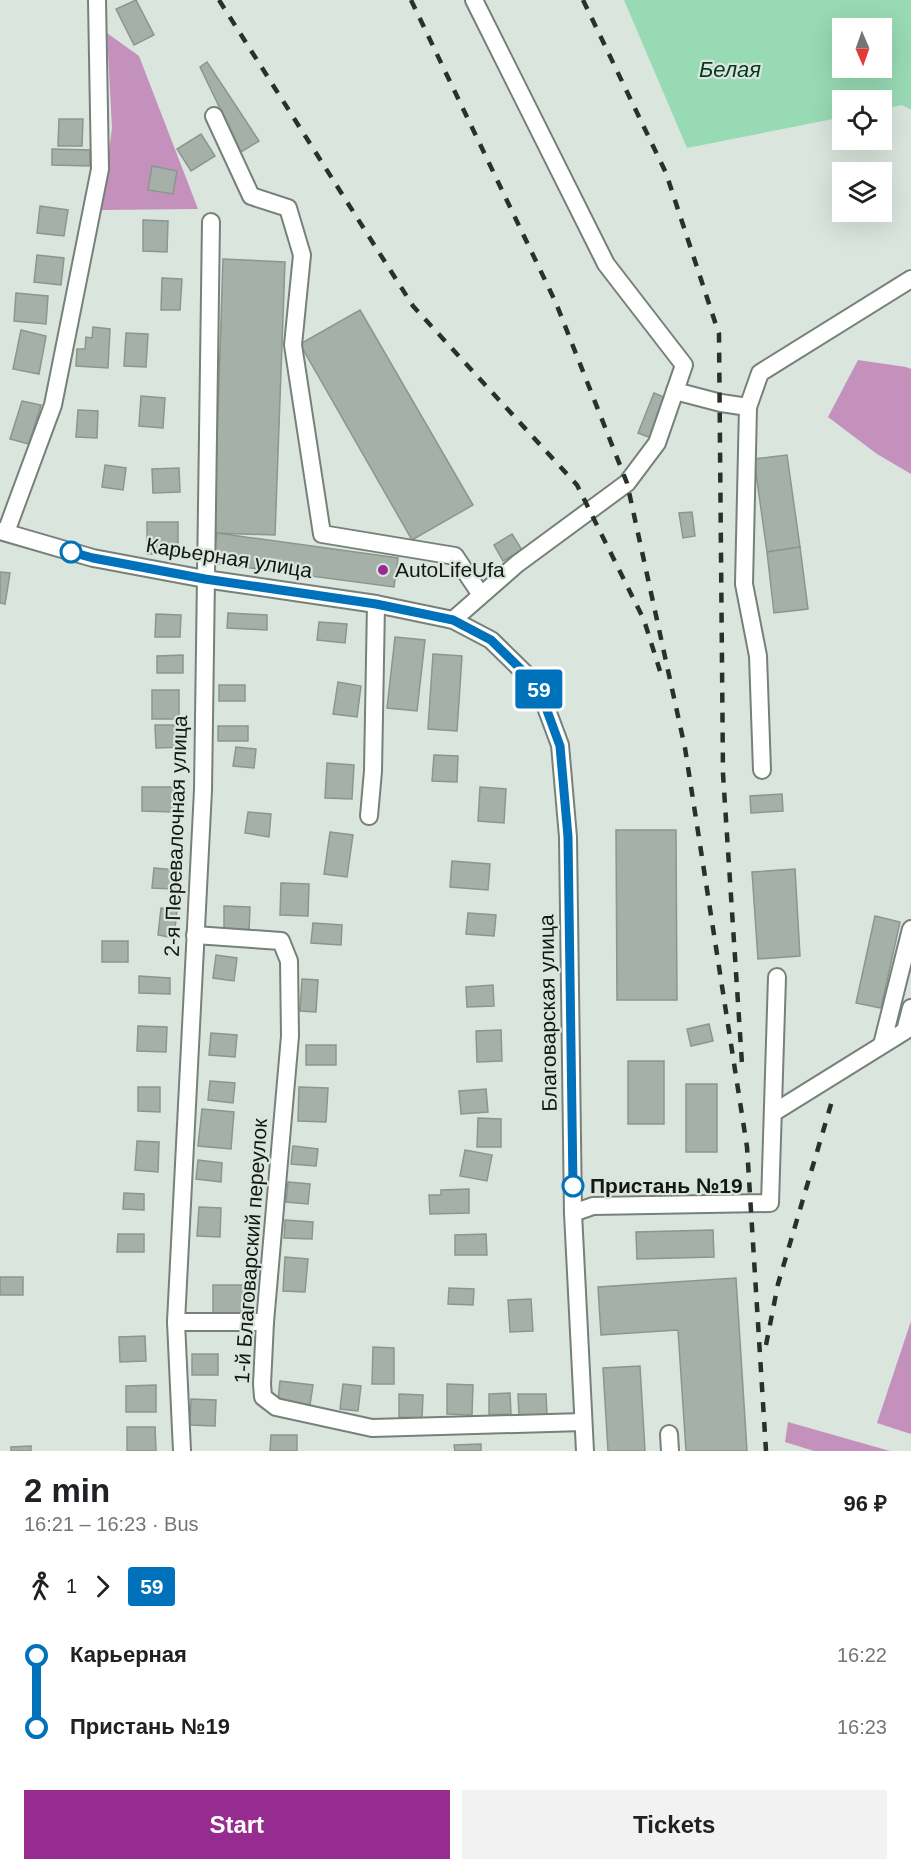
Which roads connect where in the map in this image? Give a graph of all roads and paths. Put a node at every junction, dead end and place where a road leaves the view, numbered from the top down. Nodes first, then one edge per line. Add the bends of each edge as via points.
1 (97, 0) edge
2 (474, 0) edge
3 (214, 116) dead end
4 (211, 222) dead end
5 (911, 279) edge
6 (675, 391) junction
7 (748, 407) junction
8 (3, 532) edge
9 (205, 579) junction
10 (481, 595) junction
11 (376, 604) junction
12 (453, 620) junction
13 (762, 770) dead end
14 (369, 816) dead end
15 (911, 929) edge
16 (195, 935) junction
17 (777, 977) dead end
18 (911, 1008) edge
19 (882, 1045) junction
20 (773, 1113) junction
21 (573, 1213) junction
22 (176, 1322) junction
23 (265, 1322) junction
24 (583, 1422) junction
25 (669, 1434) dead end
26 (182, 1451) edge
27 (585, 1451) edge
28 (670, 1451) edge

1 - 8 street via 100,169 53,405
2 - 6 street via 606,264 684,365
3 - 10 street via 250,196 288,208 302,255 293,345 322,534 455,556
4 - 9 street, 2-я Перевалочная улица
5 - 7 street via 760,373
6 - 7 street
6 - 10 street via 657,443 627,483
7 - 13 street via 744,584 758,656
8 - 9 street, Карьерная улица via 93,558
9 - 11 street, Карьерная улица
9 - 16 street, 2-я Перевалочная улица via 203,790
10 - 12 street
11 - 12 street, Карьерная улица
11 - 14 street
12 - 21 street, Благоварская улица via 491,640 538,686 560,746 568,837
15 - 19 street
16 - 22 street, 2-я Перевалочная улица
16 - 23 street, 1-й Благоварский переулок via 281,941 289,961 290,1036
17 - 20 street
18 - 19 street via 905,1031
19 - 20 street
20 - 21 street via 770,1203 593,1206
21 - 24 street, Благоварская улица
22 - 23 street
22 - 26 street, 2-я Перевалочная улица
23 - 24 street, 1-й Благоварский переулок via 261,1384 263,1397 276,1407 372,1428
24 - 27 street, Благоварская улица
25 - 28 street

